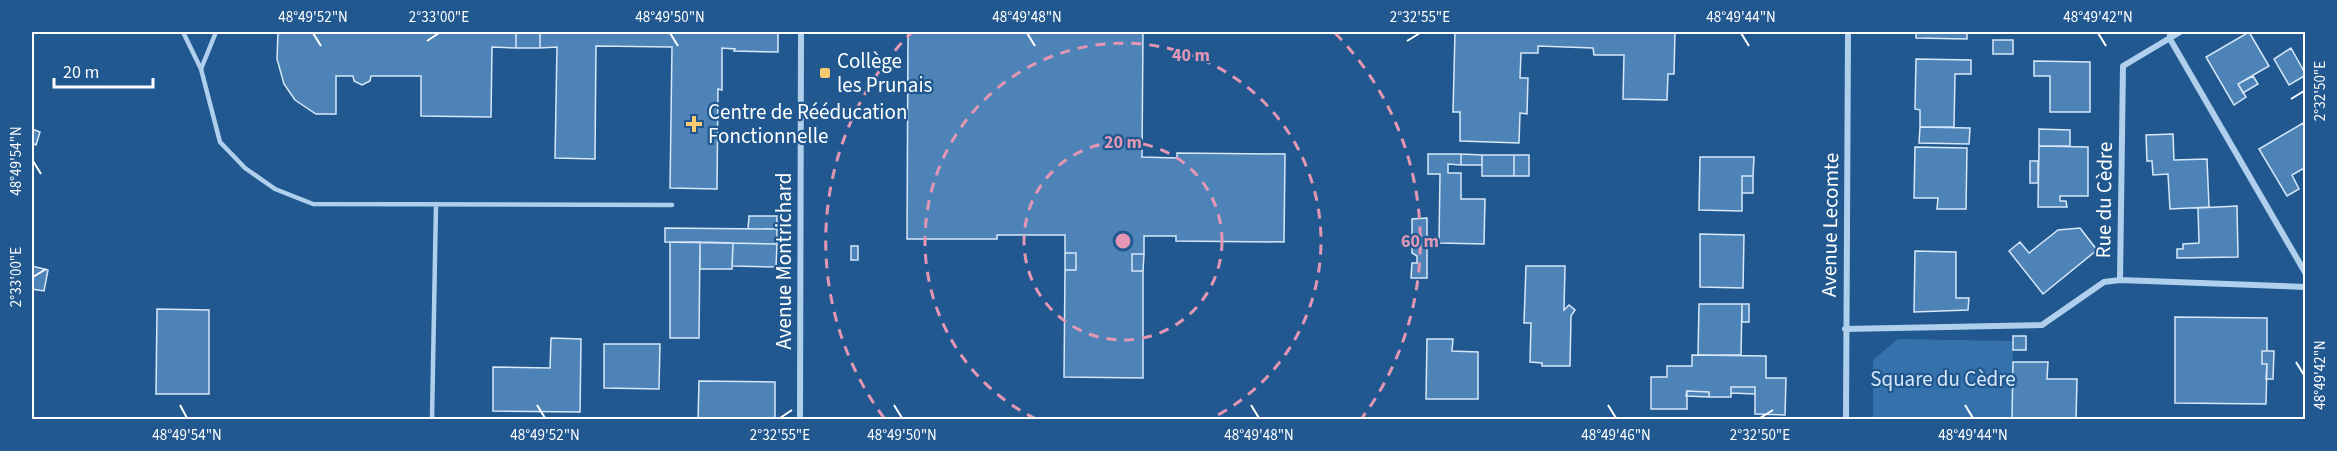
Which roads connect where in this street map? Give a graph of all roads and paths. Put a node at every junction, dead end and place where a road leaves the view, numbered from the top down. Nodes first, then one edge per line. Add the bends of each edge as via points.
1 (183, 32) edge
2 (216, 32) edge
3 (801, 32) edge
4 (1848, 32) edge
5 (2170, 32) edge
6 (2180, 32) edge
7 (2170, 39) junction
8 (201, 69) junction
9 (436, 204) junction
10 (672, 205) dead end
11 (2306, 274) edge
12 (2120, 280) junction
13 (2306, 287) edge
14 (1845, 329) junction
15 (432, 420) edge
16 (800, 420) edge
17 (1846, 420) edge

1 - 8 lane
2 - 8 lane
3 - 16 street, Avenue Montrichard
4 - 14 street, Avenue Lecomte
5 - 7 street
6 - 7 street
7 - 11 street
7 - 12 street, Rue du Cèdre via 2123,66
8 - 9 lane via 220,142 245,168 274,189 313,204
9 - 10 lane
9 - 15 lane
12 - 13 street
12 - 14 street, Rue du Cèdre via 2104,282 2042,325
14 - 17 street, Avenue Lecomte

